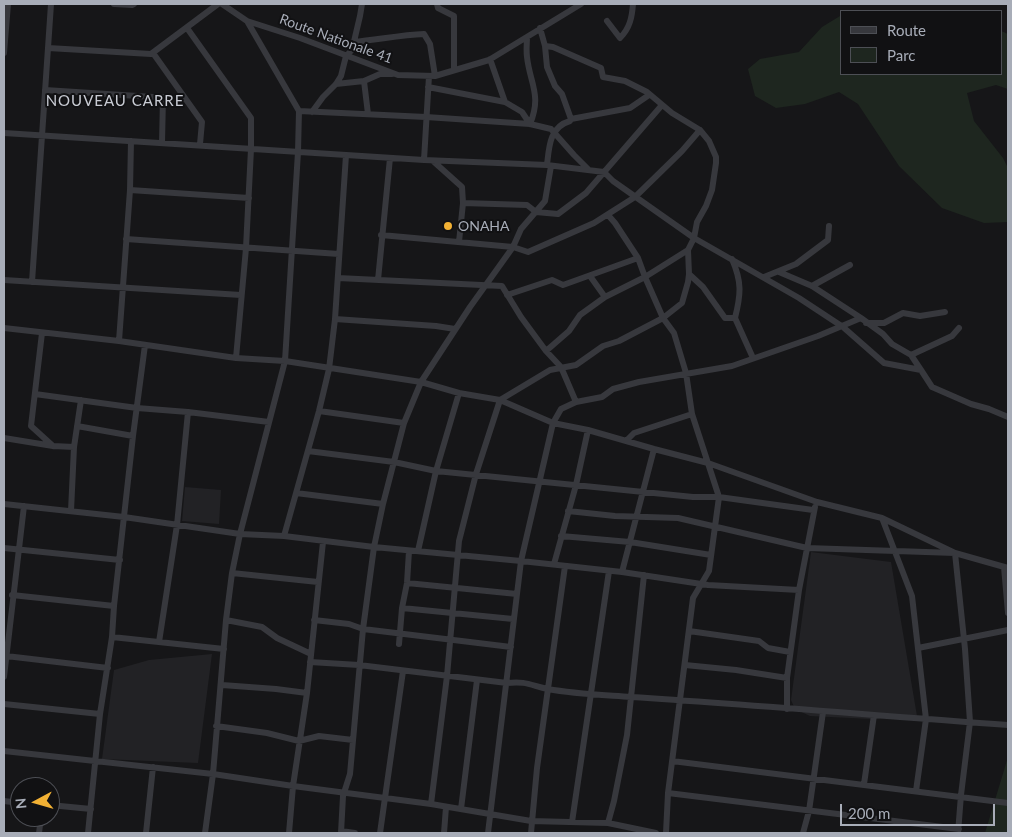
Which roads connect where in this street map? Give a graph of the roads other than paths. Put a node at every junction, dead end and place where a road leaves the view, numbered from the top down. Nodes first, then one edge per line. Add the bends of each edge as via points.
1 (8, 4) edge
2 (51, 4) edge
3 (114, 4) edge
4 (134, 4) edge
5 (220, 4) edge
6 (362, 4) edge
7 (437, 4) edge
8 (580, 4) edge
9 (634, 4) edge
10 (247, 21) junction
11 (607, 21) dead end
12 (187, 28) junction
13 (540, 28) junction
14 (527, 37) junction
15 (353, 42) junction
16 (545, 46) junction
17 (48, 48) junction
18 (4, 53) edge
19 (153, 53) junction
20 (346, 56) junction
21 (490, 59) junction
22 (454, 70) junction
23 (398, 75) junction
24 (432, 76) junction
25 (364, 81) junction
26 (336, 84) junction
27 (428, 87) junction
28 (45, 90) junction
29 (649, 95) junction
30 (163, 97) junction
31 (184, 100) junction
32 (504, 102) junction
33 (662, 105) junction
34 (298, 112) junction
35 (312, 112) junction
36 (368, 114) junction
37 (426, 117) junction
38 (571, 119) junction
39 (530, 124) junction
40 (700, 130) junction
41 (4, 133) edge
42 (553, 133) junction
43 (42, 135) junction
44 (131, 141) junction
45 (162, 143) junction
46 (200, 144) junction
47 (252, 149) junction
48 (298, 152) junction
49 (346, 154) junction
50 (390, 158) junction
51 (424, 160) junction
52 (433, 160) junction
53 (549, 166) junction
54 (589, 170) junction
55 (604, 172) junction
56 (130, 190) junction
57 (635, 197) junction
58 (249, 198) junction
59 (463, 203) junction
60 (536, 212) junction
61 (608, 215) junction
62 (829, 226) dead end
63 (381, 235) junction
64 (694, 238) junction
65 (126, 239) junction
66 (459, 242) junction
67 (513, 247) junction
68 (246, 248) junction
69 (293, 250) junction
70 (688, 250) junction
71 (339, 254) junction
72 (638, 258) junction
73 (732, 259) junction
74 (850, 266) dead end
75 (780, 272) junction
76 (688, 274) junction
77 (590, 276) junction
78 (645, 277) junction
79 (338, 278) junction
80 (764, 278) junction
81 (4, 280) edge
82 (378, 280) junction
83 (32, 282) junction
84 (486, 285) junction
85 (812, 286) junction
86 (123, 289) junction
87 (241, 295) junction
88 (507, 295) junction
89 (605, 297) junction
90 (945, 312) dead end
91 (663, 318) junction
92 (735, 318) junction
93 (335, 319) junction
94 (863, 321) junction
95 (842, 327) junction
96 (4, 328) edge
97 (959, 328) dead end
98 (455, 329) junction
99 (42, 333) junction
100 (119, 341) junction
101 (146, 345) junction
102 (546, 351) junction
103 (911, 355) junction
104 (236, 358) junction
105 (753, 358) junction
106 (285, 361) junction
107 (562, 367) junction
108 (329, 369) junction
109 (921, 370) junction
110 (686, 373) junction
111 (421, 382) junction
112 (459, 393) junction
113 (35, 394) junction
114 (80, 400) junction
115 (500, 400) junction
116 (576, 402) junction
117 (137, 408) junction
118 (319, 411) junction
119 (188, 412) junction
120 (692, 414) junction
121 (1008, 417) edge
122 (268, 422) junction
123 (404, 423) junction
124 (554, 423) junction
125 (77, 426) junction
126 (588, 430) junction
127 (133, 436) junction
128 (4, 438) edge
129 (626, 441) junction
130 (53, 446) junction
131 (74, 447) junction
132 (654, 450) junction
133 (308, 451) junction
134 (394, 462) junction
135 (708, 463) junction
136 (436, 471) junction
137 (476, 474) junction
138 (538, 482) junction
139 (576, 485) junction
140 (644, 491) junction
141 (296, 493) junction
142 (719, 497) junction
143 (817, 502) junction
144 (4, 504) edge
145 (383, 504) junction
146 (24, 506) junction
147 (814, 510) junction
148 (568, 511) junction
149 (71, 512) junction
150 (637, 516) junction
151 (124, 517) junction
152 (882, 518) junction
153 (177, 525) junction
154 (715, 527) junction
155 (240, 534) junction
156 (284, 536) junction
157 (561, 536) junction
158 (323, 542) junction
159 (630, 542) junction
160 (4, 548) edge
161 (374, 548) junction
162 (806, 548) junction
163 (18, 549) junction
164 (409, 550) junction
165 (418, 551) junction
166 (895, 552) junction
167 (955, 553) junction
168 (458, 555) junction
169 (712, 555) junction
170 (120, 560) junction
171 (521, 561) junction
172 (554, 564) junction
173 (566, 566) junction
174 (1006, 567) edge
175 (609, 571) junction
176 (622, 572) junction
177 (232, 573) junction
178 (644, 575) junction
179 (318, 582) junction
180 (407, 583) junction
181 (701, 584) junction
182 (455, 588) junction
183 (799, 590) junction
184 (517, 594) junction
185 (12, 595) junction
186 (114, 606) junction
187 (402, 608) junction
188 (453, 613) junction
189 (1008, 613) edge
190 (514, 619) junction
191 (226, 620) junction
192 (314, 620) junction
193 (7, 624) edge
194 (363, 629) junction
195 (1008, 630) edge
196 (689, 631) junction
197 (400, 634) junction
198 (112, 637) junction
199 (964, 638) junction
200 (450, 640) junction
201 (159, 642) junction
202 (399, 644) dead end
203 (511, 647) junction
204 (918, 648) junction
205 (224, 649) junction
206 (790, 652) junction
207 (311, 654) junction
208 (6, 656) junction
209 (310, 662) junction
210 (359, 665) junction
211 (685, 665) junction
212 (108, 668) junction
213 (403, 671) junction
214 (447, 676) junction
215 (4, 677) edge
216 (787, 678) junction
217 (477, 680) junction
218 (507, 683) junction
219 (222, 685) junction
220 (548, 689) junction
221 (592, 693) junction
222 (307, 694) junction
223 (630, 697) junction
224 (681, 699) junction
225 (4, 704) edge
226 (787, 709) junction
227 (823, 712) junction
228 (100, 714) junction
229 (874, 715) junction
230 (926, 719) junction
231 (970, 722) junction
232 (1008, 725) edge
233 (216, 726) junction
234 (354, 740) junction
235 (299, 741) junction
236 (4, 751) edge
237 (95, 761) junction
238 (672, 761) junction
239 (153, 767) junction
240 (212, 774) junction
241 (814, 778) junction
242 (864, 784) junction
243 (293, 786) junction
244 (916, 791) junction
245 (344, 793) junction
246 (668, 793) junction
247 (960, 797) junction
248 (385, 798) junction
249 (1008, 803) edge
250 (431, 804) junction
251 (60, 806) edge
252 (446, 807) junction
253 (91, 809) junction
254 (461, 809) junction
255 (809, 810) junction
256 (490, 814) junction
257 (531, 821) junction
258 (572, 822) junction
259 (608, 823) junction
260 (958, 831) edge
261 (341, 832) edge
262 (88, 833) edge
263 (148, 833) edge
264 (205, 833) edge
265 (289, 833) edge
266 (355, 833) edge
267 (380, 833) edge
268 (444, 833) edge
269 (488, 833) edge
270 (531, 833) edge
271 (656, 833) edge
272 (666, 833) edge
273 (803, 833) edge

1 - 18 street
2 - 17 street
3 - 4 street
5 - 10 street, Route Nationale 41
5 - 12 street
6 - 15 street
7 - 22 street via 438,8 454,16
8 - 13 street, Route Nationale 41
9 - 11 street via 627,31 620,38
10 - 20 street, Route Nationale 41
10 - 34 street
12 - 19 street
12 - 47 street via 251,118
13 - 14 street, Route Nationale 41
13 - 16 street
14 - 21 street, Route Nationale 41
14 - 39 street via 527,58 536,94 536,111
15 - 20 street via 352,50
15 - 24 street via 424,34 430,44
16 - 29 street via 601,68 603,77 626,82
16 - 38 street via 547,67
17 - 19 street
17 - 28 street
19 - 31 street
20 - 23 street, Route Nationale 41
20 - 26 street
21 - 22 street, Route Nationale 41
21 - 32 street
22 - 24 street, Route Nationale 41
23 - 24 street, Route Nationale 41
23 - 25 street via 380,74
24 - 27 street
25 - 26 street
25 - 36 street
26 - 35 street
27 - 32 street
27 - 37 street
28 - 30 street
28 - 43 street
29 - 33 street
29 - 38 street via 630,108
30 - 31 street
30 - 45 street
31 - 46 street via 202,122
32 - 39 street via 522,112
33 - 40 street
33 - 55 street
34 - 35 street
34 - 48 street
35 - 36 street
36 - 37 street
37 - 39 street
37 - 51 street
38 - 42 street
39 - 42 street via 550,129
40 - 57 street
40 - 64 street via 709,141 716,163 712,190 697,222
41 - 43 street
42 - 53 street via 549,142
42 - 54 street
43 - 44 street
43 - 83 street
44 - 45 street
44 - 56 street
45 - 46 street
46 - 47 street
47 - 48 street
47 - 58 street
48 - 49 street
48 - 69 street
49 - 50 street
49 - 71 street
50 - 51 street
50 - 63 street
51 - 52 street
52 - 53 street
52 - 59 street via 462,187
53 - 54 street
53 - 60 street via 545,201
54 - 55 street
55 - 57 street
55 - 60 street via 586,193 558,214
56 - 58 street
56 - 65 street
57 - 61 street
57 - 64 street
58 - 68 street
59 - 60 street via 527,204
59 - 66 street
60 - 67 street via 521,229
61 - 67 street via 528,252
61 - 72 street
62 - 75 street via 828,240
63 - 66 street
63 - 82 street
64 - 70 street
64 - 73 street
65 - 68 street
65 - 86 street
66 - 67 street
67 - 84 street
68 - 69 street
68 - 87 street
69 - 71 street
69 - 106 street
70 - 76 street
70 - 78 street
71 - 79 street
72 - 77 street
72 - 78 street
73 - 80 street
73 - 92 street via 740,283
74 - 85 street
75 - 80 street
75 - 85 street
76 - 91 street via 682,303
76 - 92 street via 703,287 725,318
77 - 88 street via 563,285 552,280
77 - 89 street
78 - 89 street
78 - 91 street
79 - 82 street
79 - 93 street
80 - 95 street
81 - 83 street
82 - 84 street
83 - 86 street
84 - 88 street via 502,286
84 - 98 street
85 - 94 street
86 - 87 street
86 - 100 street
87 - 104 street
88 - 102 street
89 - 102 street via 580,315 569,331
90 - 94 street via 920,316 903,314 884,323
91 - 107 street via 603,346 576,365
91 - 110 street via 674,333
92 - 105 street
93 - 98 street
93 - 108 street
94 - 95 street
94 - 103 street
95 - 105 street
95 - 109 street via 884,363
96 - 99 street
97 - 103 street via 952,336
98 - 111 street
99 - 100 street
99 - 113 street
100 - 101 street
101 - 104 street
101 - 117 street
102 - 107 street
103 - 109 street
104 - 106 street
105 - 110 street via 732,366
106 - 108 street
106 - 122 street
107 - 115 street via 550,370
107 - 116 street
108 - 111 street
108 - 118 street
109 - 121 street via 932,387
110 - 116 street via 639,382 613,389 602,397
110 - 120 street
111 - 112 street
111 - 123 street
112 - 115 street
112 - 136 street
113 - 114 street
113 - 130 street via 31,426
114 - 117 street
114 - 125 street
115 - 124 street
115 - 137 street
116 - 124 street via 561,409
117 - 119 street
117 - 127 street
118 - 123 street
118 - 133 street
119 - 122 street
119 - 153 street
120 - 129 street via 634,433
120 - 135 street
122 - 155 street
123 - 134 street
124 - 126 street
124 - 138 street
125 - 127 street
125 - 131 street
126 - 129 street
126 - 139 street
127 - 151 street
128 - 130 street
129 - 132 street
130 - 131 street
131 - 149 street
132 - 135 street
132 - 140 street
133 - 134 street
133 - 141 street
134 - 136 street
134 - 145 street
135 - 142 street
135 - 143 street
136 - 137 street
136 - 165 street
137 - 138 street
137 - 168 street
138 - 139 street
138 - 171 street
139 - 140 street
139 - 148 street
140 - 142 street
140 - 150 street
141 - 145 street
141 - 156 street
142 - 147 street
142 - 154 street
143 - 147 street
143 - 152 street
144 - 146 street
145 - 161 street
146 - 149 street
146 - 163 street
147 - 162 street
148 - 150 street
148 - 157 street
149 - 151 street
150 - 154 street via 678,518
150 - 159 street
151 - 153 street
151 - 170 street
152 - 166 street
152 - 167 street
153 - 155 street
153 - 201 street
154 - 162 street
154 - 169 street
155 - 156 street
155 - 177 street
156 - 158 street
157 - 159 street
157 - 172 street
158 - 161 street
158 - 179 street
159 - 169 street
159 - 176 street
160 - 163 street
161 - 164 street
161 - 194 street
162 - 166 street
162 - 183 street
163 - 170 street
163 - 185 street
164 - 165 street
164 - 180 street
165 - 168 street
166 - 167 street
166 - 204 street via 912,596
167 - 174 street
167 - 199 street
168 - 171 street
168 - 182 street
169 - 181 street via 709,571
170 - 186 street
171 - 172 street
171 - 184 street
172 - 173 street
173 - 175 street
173 - 220 street
174 - 189 street
175 - 176 street
175 - 221 street
176 - 178 street
177 - 179 street
177 - 191 street
178 - 181 street
178 - 223 street
179 - 192 street
180 - 182 street
180 - 187 street
181 - 183 street
181 - 196 street via 693,598
182 - 184 street
182 - 188 street
183 - 206 street
184 - 190 street
185 - 186 street
185 - 193 street
186 - 198 street
187 - 188 street
187 - 197 street
188 - 190 street
188 - 200 street
190 - 203 street
191 - 205 street
191 - 207 street via 262,627 276,638
192 - 194 street
192 - 207 street
193 - 208 street
194 - 197 street
194 - 210 street
195 - 199 street
196 - 206 street via 759,640 768,648
196 - 211 street
197 - 200 street
197 - 202 street
198 - 201 street
198 - 212 street
199 - 204 street
199 - 231 street
200 - 203 street
200 - 214 street
201 - 205 street
203 - 218 street
204 - 230 street
205 - 219 street
206 - 216 street
207 - 209 street
208 - 212 street
208 - 215 street
209 - 210 street
209 - 222 street
210 - 213 street
210 - 234 street
211 - 216 street
211 - 224 street
212 - 228 street
213 - 214 street
213 - 248 street
214 - 217 street
214 - 250 street
216 - 226 street
217 - 218 street
217 - 254 street
218 - 220 street via 521,682
218 - 256 street
219 - 222 street
219 - 233 street
220 - 221 street
220 - 257 street
221 - 223 street
221 - 258 street
222 - 235 street
223 - 224 street
223 - 259 street via 627,735
224 - 226 street
224 - 238 street
225 - 228 street
226 - 227 street
227 - 229 street
227 - 241 street
228 - 237 street
229 - 230 street
229 - 242 street
230 - 231 street
230 - 244 street
231 - 232 street
231 - 247 street
233 - 235 street
233 - 240 street
234 - 235 street via 319,736
234 - 245 street
235 - 243 street
236 - 237 street
237 - 239 street
237 - 253 street
238 - 241 street
238 - 246 street
239 - 240 street
239 - 263 street
240 - 243 street
240 - 264 street
241 - 242 street
241 - 255 street
242 - 244 street
243 - 245 street
243 - 265 street
244 - 247 street
245 - 248 street
245 - 261 street
246 - 255 street
246 - 272 street
247 - 249 street
247 - 260 street
248 - 250 street
248 - 267 street
250 - 252 street
251 - 253 street
252 - 254 street
252 - 268 street
253 - 262 street
254 - 256 street
255 - 260 street
255 - 273 street
256 - 257 street
256 - 269 street
257 - 258 street
257 - 270 street
258 - 259 street
259 - 271 street
261 - 266 street

